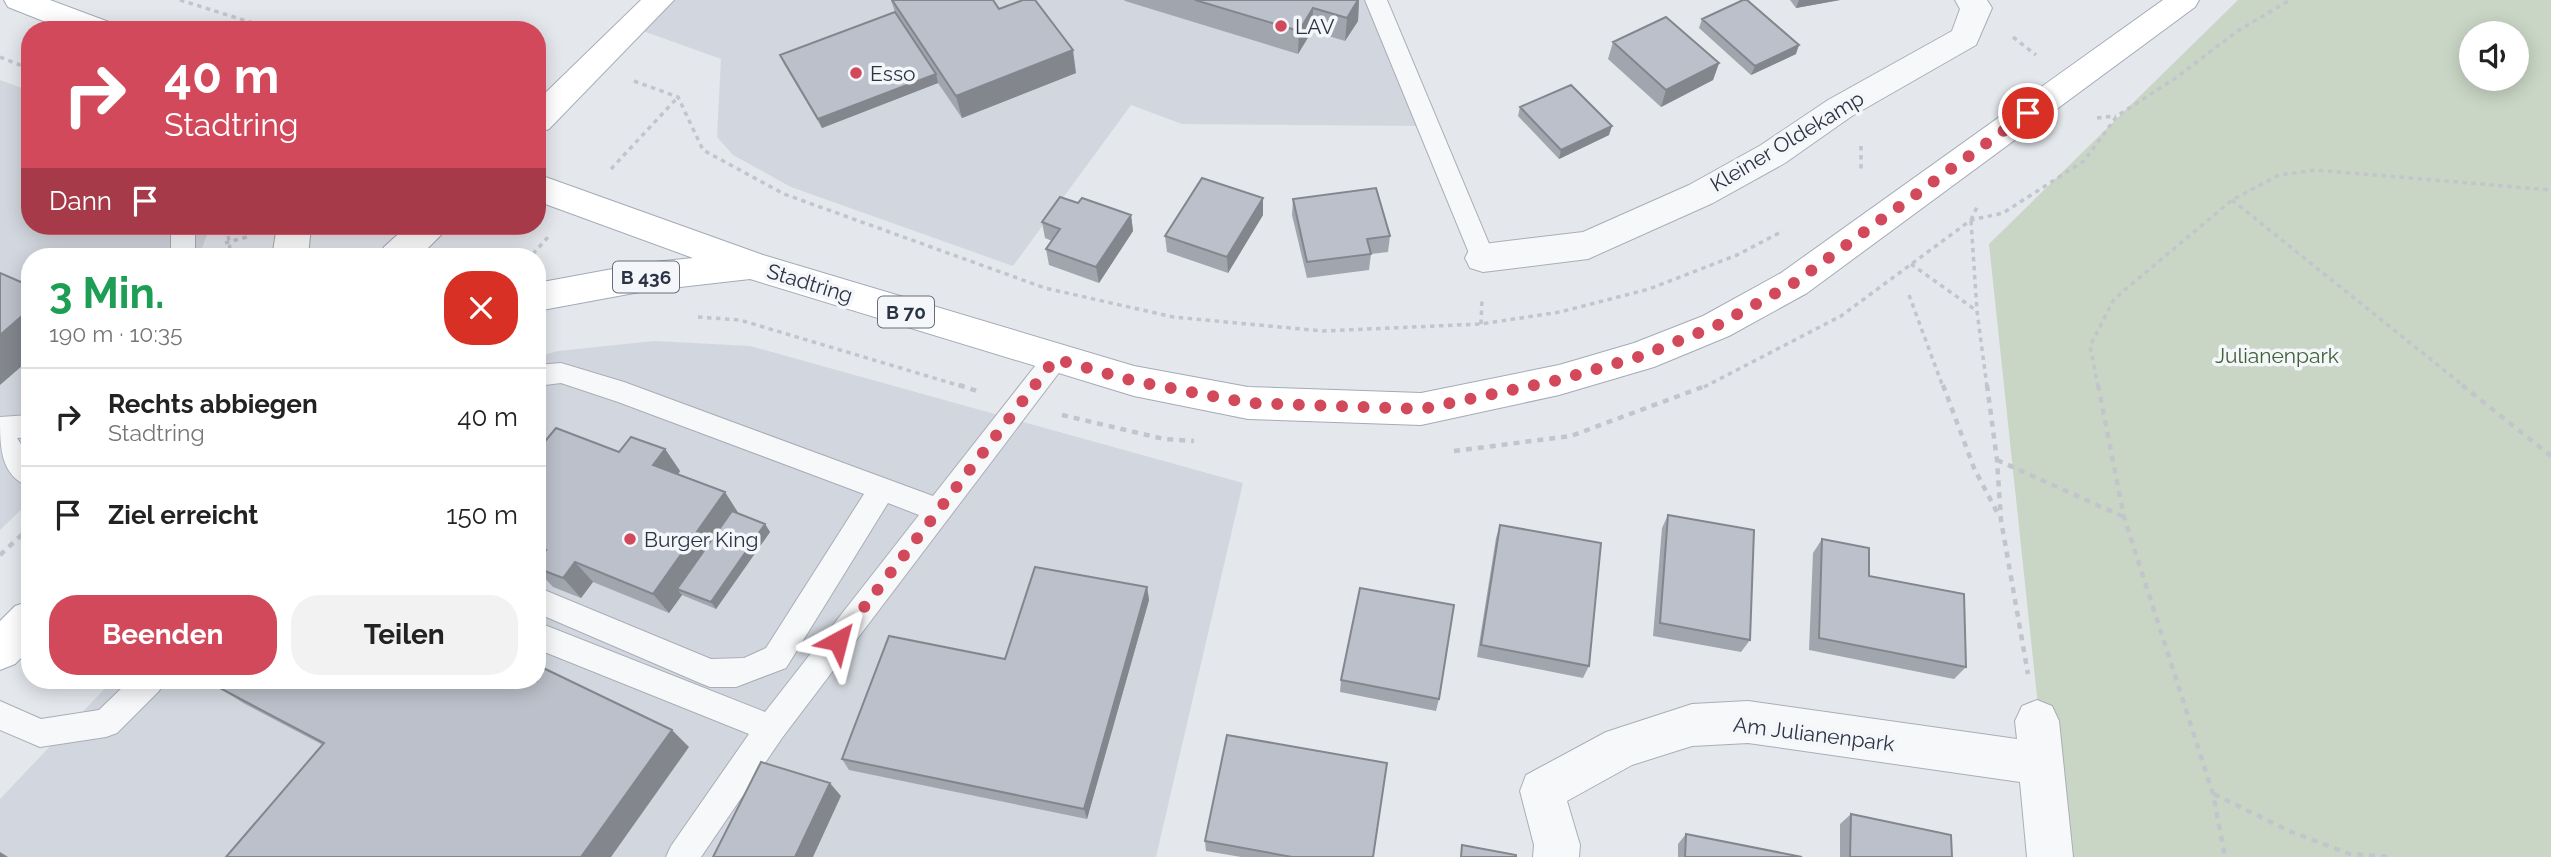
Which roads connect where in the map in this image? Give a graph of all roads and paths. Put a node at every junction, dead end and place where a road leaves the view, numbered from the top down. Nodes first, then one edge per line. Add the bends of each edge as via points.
1 (19, 0) edge
2 (180, 0) edge
3 (659, 0) edge
4 (1376, 0) edge
5 (1970, 0) edge
6 (2184, 0) edge
7 (2290, 0) edge
8 (75, 21) edge
9 (246, 21) edge
10 (2037, 56) dead end
11 (0, 57) edge
12 (2027, 64) dead end
13 (21, 65) edge
14 (678, 97) dead end
15 (546, 112) edge
16 (546, 190) edge
17 (2551, 190) edge
18 (2232, 200) junction
19 (1793, 226) dead end
20 (420, 235) edge
21 (406, 248) edge
22 (1483, 258) joint
23 (1911, 264) dead end
24 (755, 267) junction
25 (546, 295) edge
26 (1909, 295) dead end
27 (1977, 311) junction
28 (1055, 359) junction
29 (549, 375) edge
30 (21, 427) edge
31 (0, 428) edge
32 (0, 435) edge
33 (2551, 456) edge
34 (1997, 460) junction
35 (21, 468) edge
36 (882, 489) junction
37 (939, 510) junction
38 (2124, 517) junction
39 (2001, 520) junction
40 (21, 535) edge
41 (0, 555) edge
42 (546, 604) edge
43 (21, 629) edge
44 (546, 639) edge
45 (0, 650) edge
46 (141, 689) edge
47 (0, 715) edge
48 (771, 728) junction
49 (2039, 742) junction
50 (2213, 794) junction
51 (682, 857) edge
52 (1556, 857) edge
53 (2050, 857) edge
54 (2225, 857) edge
55 (2393, 857) edge

1 - 8 main road
2 - 9 path
3 - 15 main road
4 - 22 lane
5 - 22 street, Kleiner Oldekamp via 1976,8 1965,37 1701,194 1588,245
6 - 28 main road, Stadtring / B 70 via 1794,283 1716,326 1641,356 1559,380 1422,409 1248,403 1134,381
7 - 27 path via 2117,116 2084,161 2003,213 1971,220
10 - 12 path
11 - 13 path
14 - 19 path via 703,150 784,194 1045,288 1173,317 1323,331 1481,324 1560,312 1649,289 1737,255
16 - 24 main road, Stadtring / B 70
17 - 18 path via 2316,170 2279,175
18 - 33 path
18 - 38 path via 2114,299 2090,346
20 - 21 main road
23 - 27 path
24 - 25 main road, B 436 via 645,277
24 - 28 main road, Stadtring / B 70
26 - 39 path via 1974,468
27 - 34 path
28 - 37 lane
29 - 36 lane via 624,393
30 - 31 lane
32 - 35 lane
34 - 38 path
34 - 39 path
36 - 37 lane
36 - 42 lane via 776,658 751,672 710,673
37 - 48 lane
38 - 50 path
39 - 49 path
40 - 41 path
43 - 45 main road
44 - 48 lane
46 - 47 lane via 106,723 40,733
48 - 51 lane
49 - 52 street, Am Julianenpark via 1748,722 1692,725 1622,747 1542,792 1557,845
49 - 53 street
50 - 54 path
50 - 55 path via 2350,854

